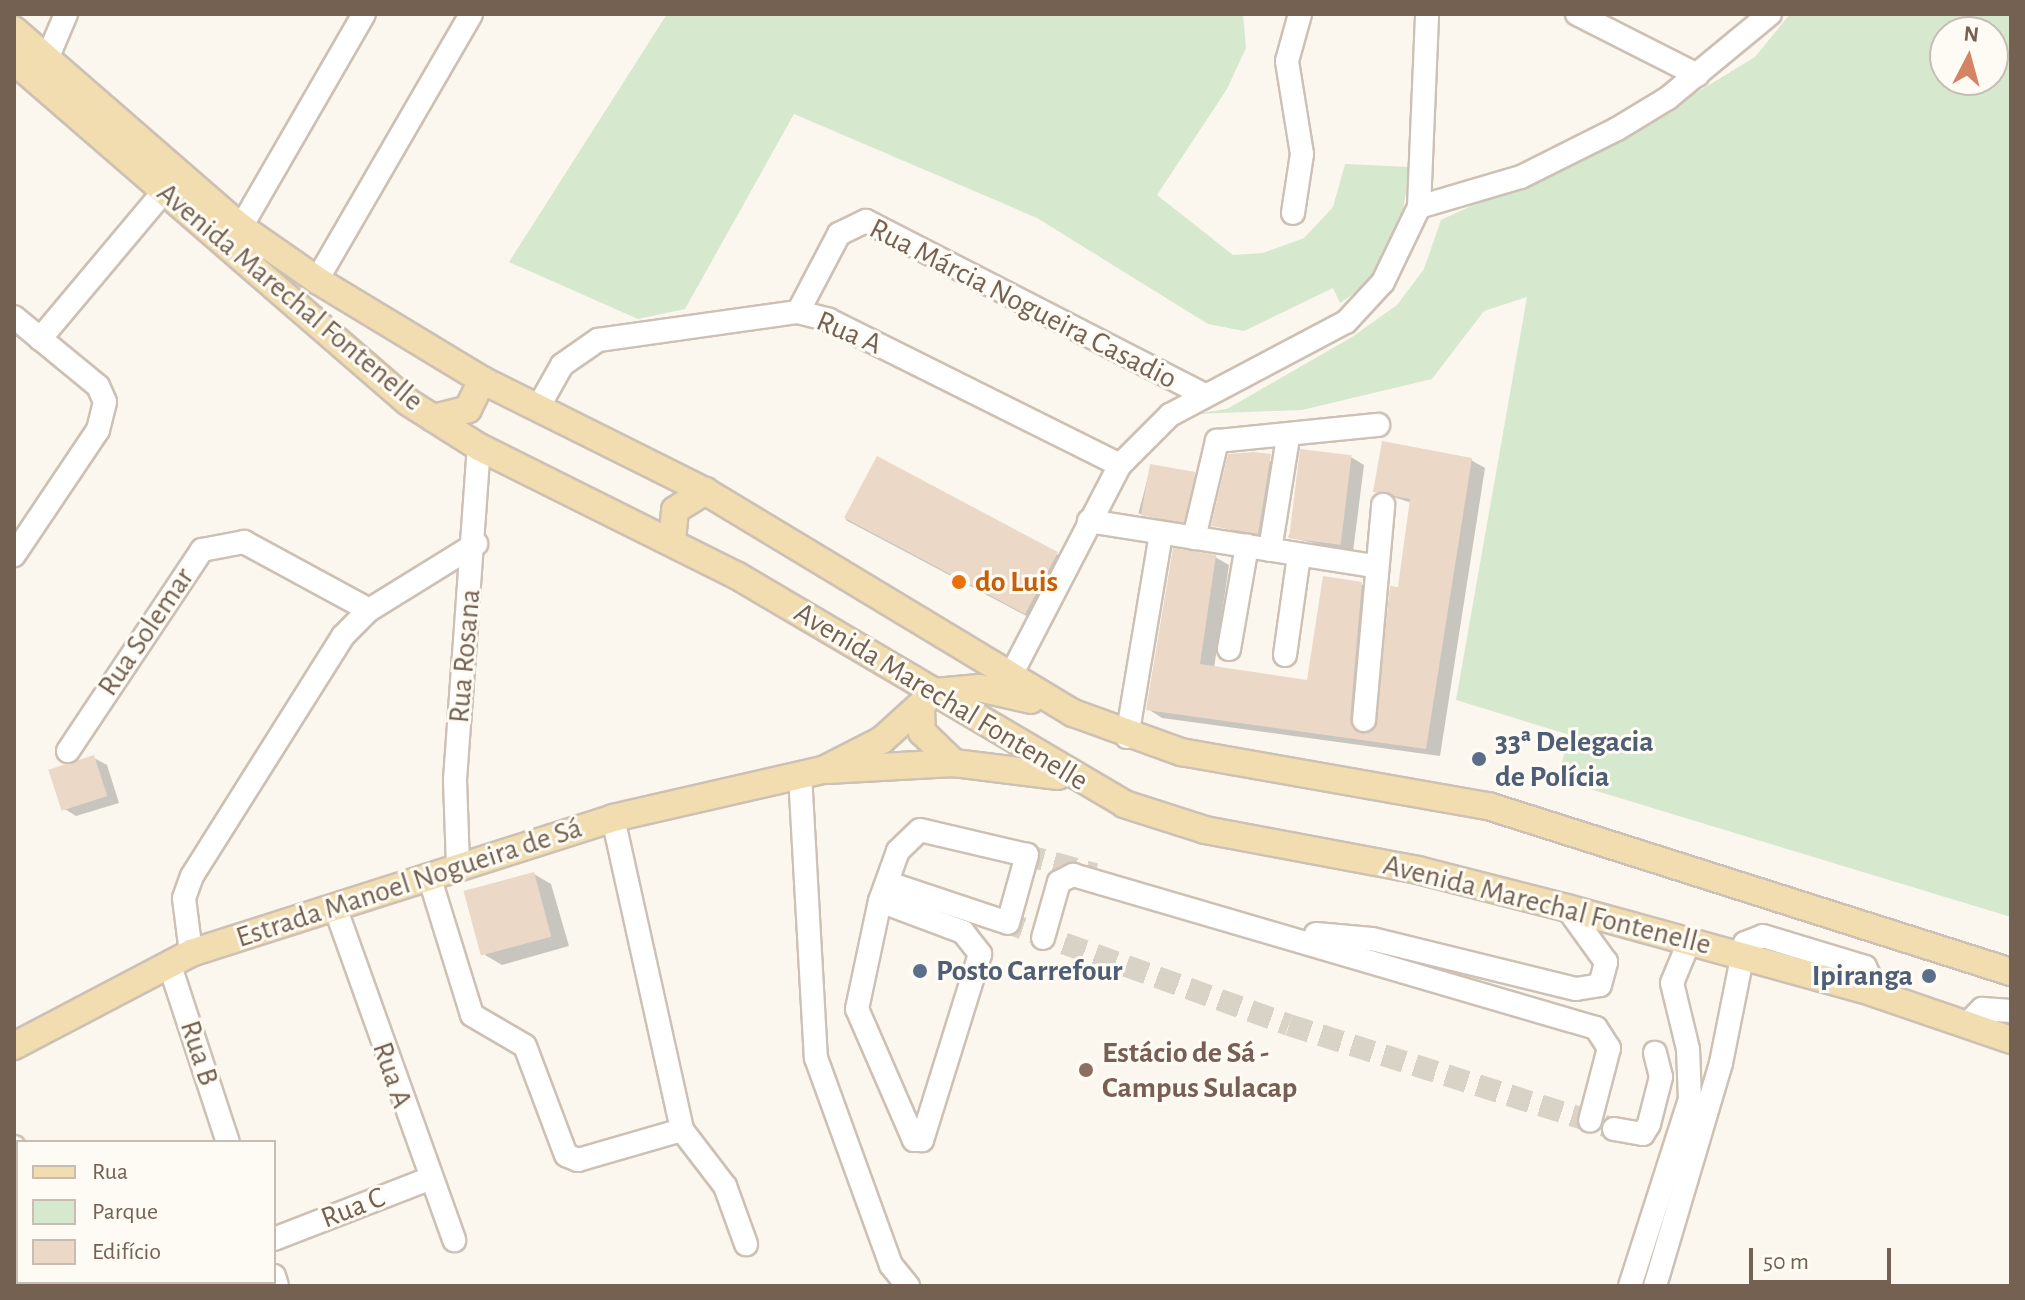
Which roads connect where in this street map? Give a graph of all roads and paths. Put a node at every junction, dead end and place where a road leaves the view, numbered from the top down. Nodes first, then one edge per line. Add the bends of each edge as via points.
1 (66, 14) edge
2 (364, 14) edge
3 (471, 14) edge
4 (1300, 14) edge
5 (1427, 14) edge
6 (1577, 14) edge
7 (1770, 14) edge
8 (14, 30) edge
9 (47, 59) junction
10 (14, 61) edge
11 (1697, 75) junction
12 (164, 191) junction
13 (1419, 207) junction
14 (1293, 213) dead end
15 (241, 227) junction
16 (317, 280) junction
17 (798, 312) junction
18 (14, 317) edge
19 (40, 339) junction
20 (482, 380) junction
21 (1202, 394) junction
22 (539, 406) junction
23 (433, 418) junction
24 (1378, 425) dead end
25 (1288, 438) junction
26 (479, 447) junction
27 (1120, 465) junction
28 (705, 491) junction
29 (1383, 505) dead end
30 (1089, 521) junction
31 (1161, 534) junction
32 (1194, 538) junction
33 (672, 540) junction
34 (476, 544) junction
35 (1247, 546) junction
36 (1270, 550) junction
37 (14, 555) edge
38 (1299, 555) junction
39 (1374, 566) junction
40 (369, 610) junction
41 (1229, 649) dead end
42 (1285, 655) dead end
43 (1010, 677) junction
44 (928, 700) junction
45 (1073, 713) junction
46 (1364, 720) dead end
47 (1127, 737) junction
48 (68, 751) dead end
49 (954, 763) junction
50 (811, 772) junction
51 (1079, 782) junction
52 (613, 818) junction
53 (458, 866) junction
54 (429, 876) junction
55 (884, 892) junction
56 (335, 907) junction
57 (1567, 908) junction
58 (1296, 929) dead end
59 (1043, 938) dead end
60 (1689, 942) junction
61 (1746, 957) junction
62 (180, 958) junction
63 (2011, 972) edge
64 (2011, 1011) edge
65 (1966, 1025) junction
66 (2011, 1040) edge
67 (14, 1046) edge
68 (1655, 1053) dead end
69 (1590, 1121) dead end
70 (1614, 1129) tunnel mouth
71 (682, 1130) junction
72 (227, 1140) edge
73 (431, 1178) junction
74 (276, 1238) edge
75 (454, 1240) dead end
76 (746, 1244) dead end
77 (908, 1286) edge
78 (1630, 1286) edge
79 (1655, 1286) edge

1 - 9 street
2 - 15 street
3 - 16 street
4 - 14 street via 1287,61 1302,154
5 - 13 street
6 - 11 street
7 - 11 street
8 - 9 main road, Avenida Marechal Fontenelle
9 - 15 main road, Avenida Marechal Fontenelle
10 - 12 main road, Avenida Marechal Fontenelle
11 - 13 street via 1617,129 1521,177
12 - 19 street
12 - 23 main road, Avenida Marechal Fontenelle
13 - 21 street via 1383,282 1346,322
15 - 16 main road, Avenida Marechal Fontenelle
16 - 20 main road, Avenida Marechal Fontenelle
17 - 21 street, Rua Márcia Nogueira Casadio via 839,234 866,221
17 - 22 street, Rua A via 598,340 562,365
17 - 27 street, Rua A via 829,320
18 - 19 street
19 - 37 street via 98,386 105,402 98,430
20 - 22 main road, Avenida Marechal Fontenelle
20 - 23 main road via 468,409
21 - 27 street
22 - 28 main road, Avenida Marechal Fontenelle
23 - 26 main road, Avenida Marechal Fontenelle
24 - 25 street
25 - 32 street via 1217,441
25 - 36 street
26 - 33 main road, Avenida Marechal Fontenelle
26 - 34 street, Rua Rosana
27 - 30 street
28 - 33 main road via 675,510
28 - 43 main road, Avenida Marechal Fontenelle
29 - 39 street
30 - 31 street
30 - 43 street
31 - 32 street
31 - 47 street
32 - 35 street
33 - 44 main road, Avenida Marechal Fontenelle
34 - 40 street, Rua B
34 - 53 street, Rua Rosana via 455,780
35 - 36 street
35 - 41 street
36 - 38 street
38 - 39 street
38 - 42 street
39 - 46 street via 1380,586
40 - 48 street, Rua Solemar via 244,542 202,550
40 - 62 street, Rua B via 343,636 192,876 184,898
43 - 45 main road, Avenida Marechal Fontenelle
44 - 45 main road via 979,688
44 - 49 main road via 922,732
44 - 50 main road, Estrada Manoel Nogueira de Sá via 882,740
44 - 51 main road, Avenida Marechal Fontenelle
45 - 47 main road, Avenida Marechal Fontenelle
47 - 63 main road, Avenida Marechal Fontenelle via 1249,766 1488,806
49 - 50 main road, Estrada Manoel Nogueira de Sá
49 - 51 main road, Estrada Manoel Nogueira de Sá
50 - 52 main road, Estrada Manoel Nogueira de Sá
50 - 77 street via 816,1058 891,1265
51 - 57 main road, Avenida Marechal Fontenelle via 1205,830 1418,870
52 - 53 main road, Estrada Manoel Nogueira de Sá
52 - 71 street
53 - 54 main road, Estrada Manoel Nogueira de Sá
54 - 56 main road, Estrada Manoel Nogueira de Sá
54 - 71 street via 472,1015 517,1037 570,1159
55 - 55 street via 908,834 920,830 1025,854 1005,922
55 - 55 street via 857,1009 914,1140 922,1140 980,954 963,932
56 - 62 main road, Estrada Manoel Nogueira de Sá
56 - 73 street, Rua A
57 - 58 street via 1606,962 1600,985 1576,989 1372,939
57 - 60 main road, Avenida Marechal Fontenelle
59 - 69 street via 1059,882 1073,875 1596,1028 1609,1048
60 - 61 main road, Avenida Marechal Fontenelle
60 - 78 street via 1672,983 1688,1049 1690,1099
61 - 65 main road, Avenida Marechal Fontenelle
61 - 79 street
62 - 67 main road, Estrada Manoel Nogueira de Sá
62 - 72 street, Rua B
64 - 65 street via 1982,1009
65 - 66 main road, Avenida Marechal Fontenelle
68 - 70 street via 1661,1077 1649,1124 1643,1134
71 - 76 street via 725,1186
73 - 74 street, Rua C
73 - 75 street, Rua A

